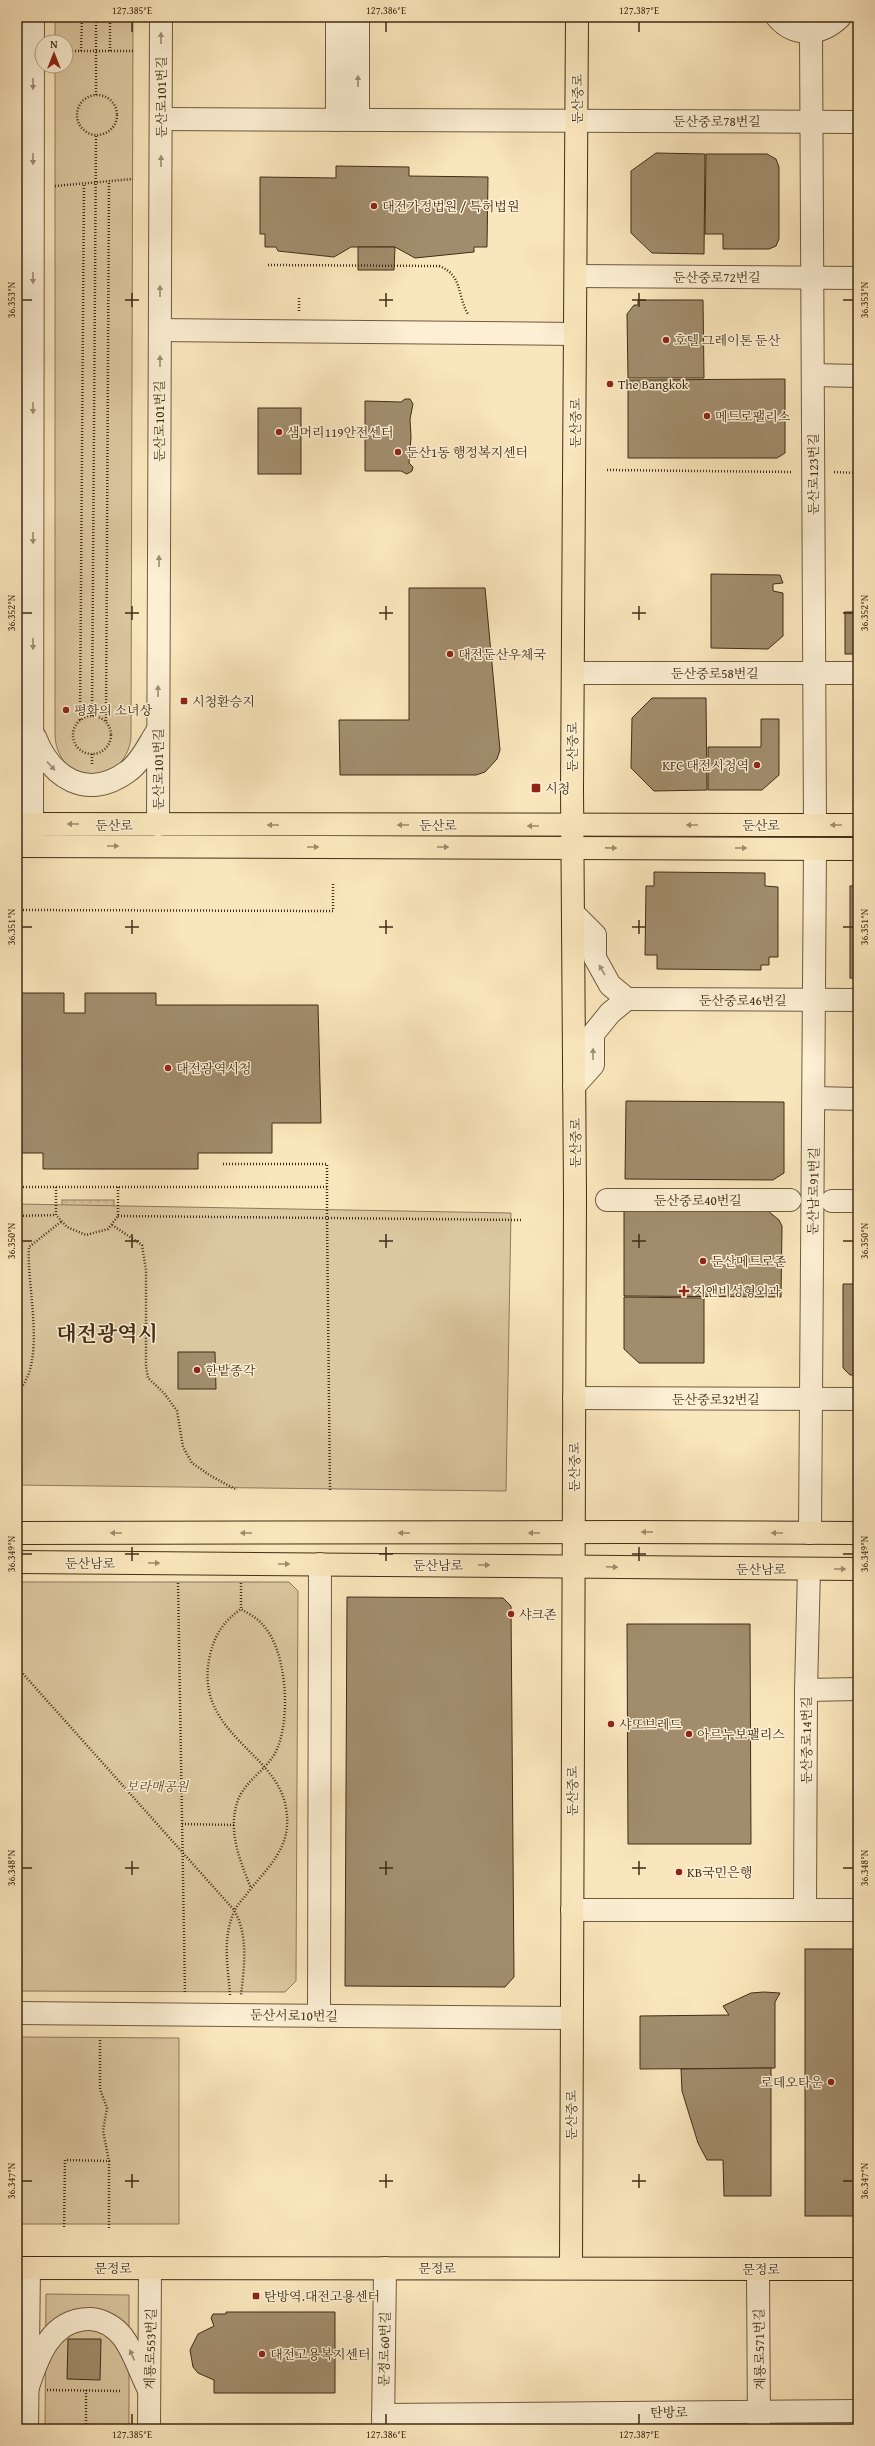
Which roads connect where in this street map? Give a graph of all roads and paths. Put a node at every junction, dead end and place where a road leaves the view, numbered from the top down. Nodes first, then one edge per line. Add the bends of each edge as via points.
1 (33, 17) edge
2 (82, 17) edge
3 (96, 17) edge
4 (110, 17) edge
5 (161, 17) edge
6 (337, 17) edge
7 (358, 17) edge
8 (577, 17) edge
9 (777, 17) edge
10 (840, 17) edge
11 (811, 32) junction
12 (74, 51) edge
13 (82, 51) junction
14 (96, 51) junction
15 (110, 51) junction
16 (133, 52) dead end
17 (96, 95) junction
18 (161, 119) junction
19 (25, 120) edge
20 (347, 120) junction
21 (576, 120) junction
22 (812, 122) junction
23 (858, 122) edge
24 (96, 136) junction
25 (133, 179) dead end
26 (109, 181) junction
27 (96, 182) junction
28 (84, 184) junction
29 (55, 186) dead end
30 (268, 265) dead end
31 (576, 276) junction
32 (813, 278) junction
33 (858, 278) edge
34 (471, 316) dead end
35 (160, 330) junction
36 (575, 334) junction
37 (813, 375) junction
38 (858, 376) edge
39 (607, 470) dead end
40 (813, 472) junction
41 (858, 472) edge
42 (25, 605) edge
43 (573, 673) junction
44 (814, 673) junction
45 (858, 673) edge
46 (92, 716) junction
47 (80, 720) junction
48 (106, 721) junction
49 (158, 730) junction
50 (32, 732) junction
51 (24, 824) edge
52 (158, 825) junction
53 (815, 825) junction
54 (858, 825) edge
55 (572, 826) junction
56 (24, 846) edge
57 (572, 847) junction
58 (814, 849) junction
59 (858, 849) edge
60 (333, 883) dead end
61 (17, 910) edge
62 (573, 913) junction
63 (627, 999) junction
64 (814, 1000) junction
65 (858, 1000) edge
66 (574, 1086) junction
67 (814, 1098) junction
68 (858, 1099) edge
69 (223, 1164) dead end
70 (17, 1187) edge
71 (56, 1187) junction
72 (118, 1187) junction
73 (327, 1187) junction
74 (607, 1200) dead end
75 (790, 1200) dead end
76 (832, 1201) dead end
77 (858, 1201) edge
78 (56, 1215) junction
79 (17, 1216) edge
80 (118, 1216) junction
81 (327, 1218) junction
82 (521, 1220) dead end
83 (62, 1221) junction
84 (112, 1224) junction
85 (17, 1392) edge
86 (574, 1398) junction
87 (811, 1399) junction
88 (858, 1399) edge
89 (237, 1490) dead end
90 (330, 1491) dead end
91 (17, 1533) edge
92 (573, 1533) junction
93 (810, 1533) junction
94 (858, 1533) edge
95 (17, 1562) edge
96 (320, 1564) junction
97 (573, 1566) junction
98 (809, 1569) junction
99 (858, 1569) edge
100 (178, 1578) dead end
101 (241, 1578) dead end
102 (241, 1609) junction
103 (17, 1667) edge
104 (858, 1689) edge
105 (806, 1690) junction
106 (263, 1767) junction
107 (182, 1824) junction
108 (234, 1825) junction
109 (183, 1854) junction
110 (251, 1889) junction
111 (234, 1910) junction
112 (572, 1910) junction
113 (805, 1910) junction
114 (858, 1910) edge
115 (186, 1996) dead end
116 (230, 1996) dead end
117 (240, 1996) dead end
118 (17, 2013) edge
119 (319, 2016) junction
120 (571, 2018) junction
121 (100, 2040) dead end
122 (109, 2160) junction
123 (64, 2227) dead end
124 (109, 2228) dead end
125 (23, 2268) edge
126 (150, 2268) junction
127 (385, 2268) junction
128 (571, 2268) junction
129 (758, 2269) junction
130 (858, 2269) edge
131 (37, 2390) junction
132 (86, 2390) junction
133 (149, 2390) junction
134 (122, 2391) dead end
135 (858, 2411) edge
136 (760, 2420) edge
137 (383, 2422) edge
138 (27, 2429) edge
139 (86, 2429) edge
140 (149, 2429) edge

1 -> 19 street
2 - 13 path
3 - 14 path
4 - 15 path
18 -> 5 street, 둔산로101번길
6 - 20 street
20 -> 7 street
8 - 21 main road, 둔산중로
9 - 11 street via 793,30
10 - 11 street via 831,26
11 - 22 street, 둔산로123번길
12 - 13 path
13 - 14 path
14 - 15 path
14 - 17 path
15 - 16 path
17 - 24 path via 83,100 76,118 82,129
17 - 24 path via 108,98 113,103 117,116 112,129
18 - 20 street, 둔산중로78번길
35 -> 18 street, 둔산로101번길
19 -> 42 street
20 - 21 street, 둔산중로78번길
21 - 22 street, 둔산중로78번길
21 - 31 main road, 둔산중로
22 - 23 street, 둔산중로78번길
22 - 32 street, 둔산로123번길
24 - 27 path
25 - 26 path
26 - 27 path
26 - 48 path
27 - 28 path
27 - 46 path
28 - 29 path
28 - 47 path
30 - 34 path via 439,266 453,274 458,281 466,311
31 - 32 street, 둔산중로72번길
31 - 36 main road, 둔산중로
32 - 33 street, 둔산중로72번길
32 - 37 street, 둔산로123번길
35 - 36 street
49 -> 35 street, 둔산로101번길
36 - 43 main road, 둔산중로
37 - 38 street
37 - 40 street, 둔산로123번길
39 - 40 path
40 - 41 path
40 - 44 street, 둔산로123번길
42 -> 50 street
43 - 44 street, 둔산중로58번길
43 - 55 main road, 둔산중로
44 - 45 street, 둔산중로58번길
44 - 53 street, 둔산로123번길
46 - 47 path
46 - 48 path
47 - 48 path via 73,730 74,741 81,751 92,754 105,750 109,745 111,732
50 -> 49 street via 48,764 61,776 92,785 111,782 128,772
49 - 52 street, 둔산로101번길
50 - 51 street
52 -> 51 main road, 둔산로
51 - 56 street
55 -> 52 main road, 둔산로
54 -> 53 main road, 둔산로
53 -> 55 main road, 둔산로
55 - 57 main road, 둔산중로
56 -> 57 main road, 둔산로
57 -> 58 main road, 둔산로
57 - 62 main road, 둔산중로
58 - 59 main road, 둔산로
58 - 64 street, 둔산남로91번길
60 - 61 path via 333,911
63 -> 62 street via 610,985 595,958 595,935
62 - 66 main road, 둔산중로
63 - 64 street, 둔산중로46번길
66 -> 63 street via 593,1065 593,1034 610,1013
64 - 65 street, 둔산중로46번길
64 - 67 street, 둔산남로91번길
66 - 86 main road, 둔산중로
67 - 68 street
67 - 87 street, 둔산남로91번길
69 - 73 path via 327,1164
70 - 71 path
71 - 72 path
71 - 78 path
72 - 73 path
72 - 80 path
73 - 81 path
74 - 75 street, 둔산중로40번길
76 - 77 street
78 - 79 path
78 - 83 path
80 - 81 path
80 - 84 path
81 - 82 path
81 - 90 path
83 - 84 path via 66,1227 86,1235 108,1229
83 - 85 path via 29,1247 32,1366 25,1385
84 - 89 path via 142,1245 146,1270 148,1378 164,1393 177,1411 184,1446 192,1462
86 - 87 street, 둔산중로32번길
86 - 92 main road, 둔산중로
87 - 88 street, 둔산중로32번길
87 - 93 street, 둔산남로91번길
92 -> 91 main road
93 -> 92 main road
92 - 97 main road, 둔산중로
93 - 94 main road
95 -> 96 main road, 둔산남로
96 -> 97 main road, 둔산남로
96 - 119 street
97 -> 98 main road, 둔산남로
97 - 112 main road, 둔산중로
98 -> 99 main road, 둔산남로
98 - 105 street, 둔산중로14번길
100 - 107 path
101 - 102 path
102 - 106 path via 262,1623 272,1639 280,1660 285,1687 282,1737 274,1756
102 - 106 path via 228,1619 219,1631 209,1663 209,1680 212,1699 227,1729
103 - 109 path
104 - 105 street
105 - 113 street, 둔산중로14번길
106 - 108 path via 238,1799
106 - 110 path via 282,1794 286,1808 287,1831 283,1848
107 - 108 path
107 - 109 path
108 - 110 path via 238,1856
109 - 111 path
109 - 115 path
110 - 111 path
111 - 116 path via 228,1927 226,1946
111 - 117 path via 241,1922 245,1960
112 - 113 street
112 - 120 main road, 둔산중로
113 - 114 street
118 - 119 street, 둔산서로10번길
119 - 120 street, 둔산서로10번길
120 - 128 main road, 둔산중로
121 - 122 path via 100,2089 107,2108 103,2131
122 - 123 path via 65,2160
122 - 124 path
125 - 126 main road, 문정로
125 - 131 street
126 - 127 main road, 문정로
126 - 133 street, 계룡로553번길
127 - 128 main road, 문정로
127 - 137 street, 문정로60번길
128 - 129 main road, 문정로
129 - 130 main road, 문정로
129 - 136 street, 계룡로571번길
131 - 132 path
133 -> 131 street via 122,2336 99,2320 84,2319 66,2324 42,2349
131 - 138 street
132 - 134 path
132 - 139 path
133 - 140 street, 계룡로553번길
135 - 136 street, 탄방로
136 - 137 street, 탄방로

